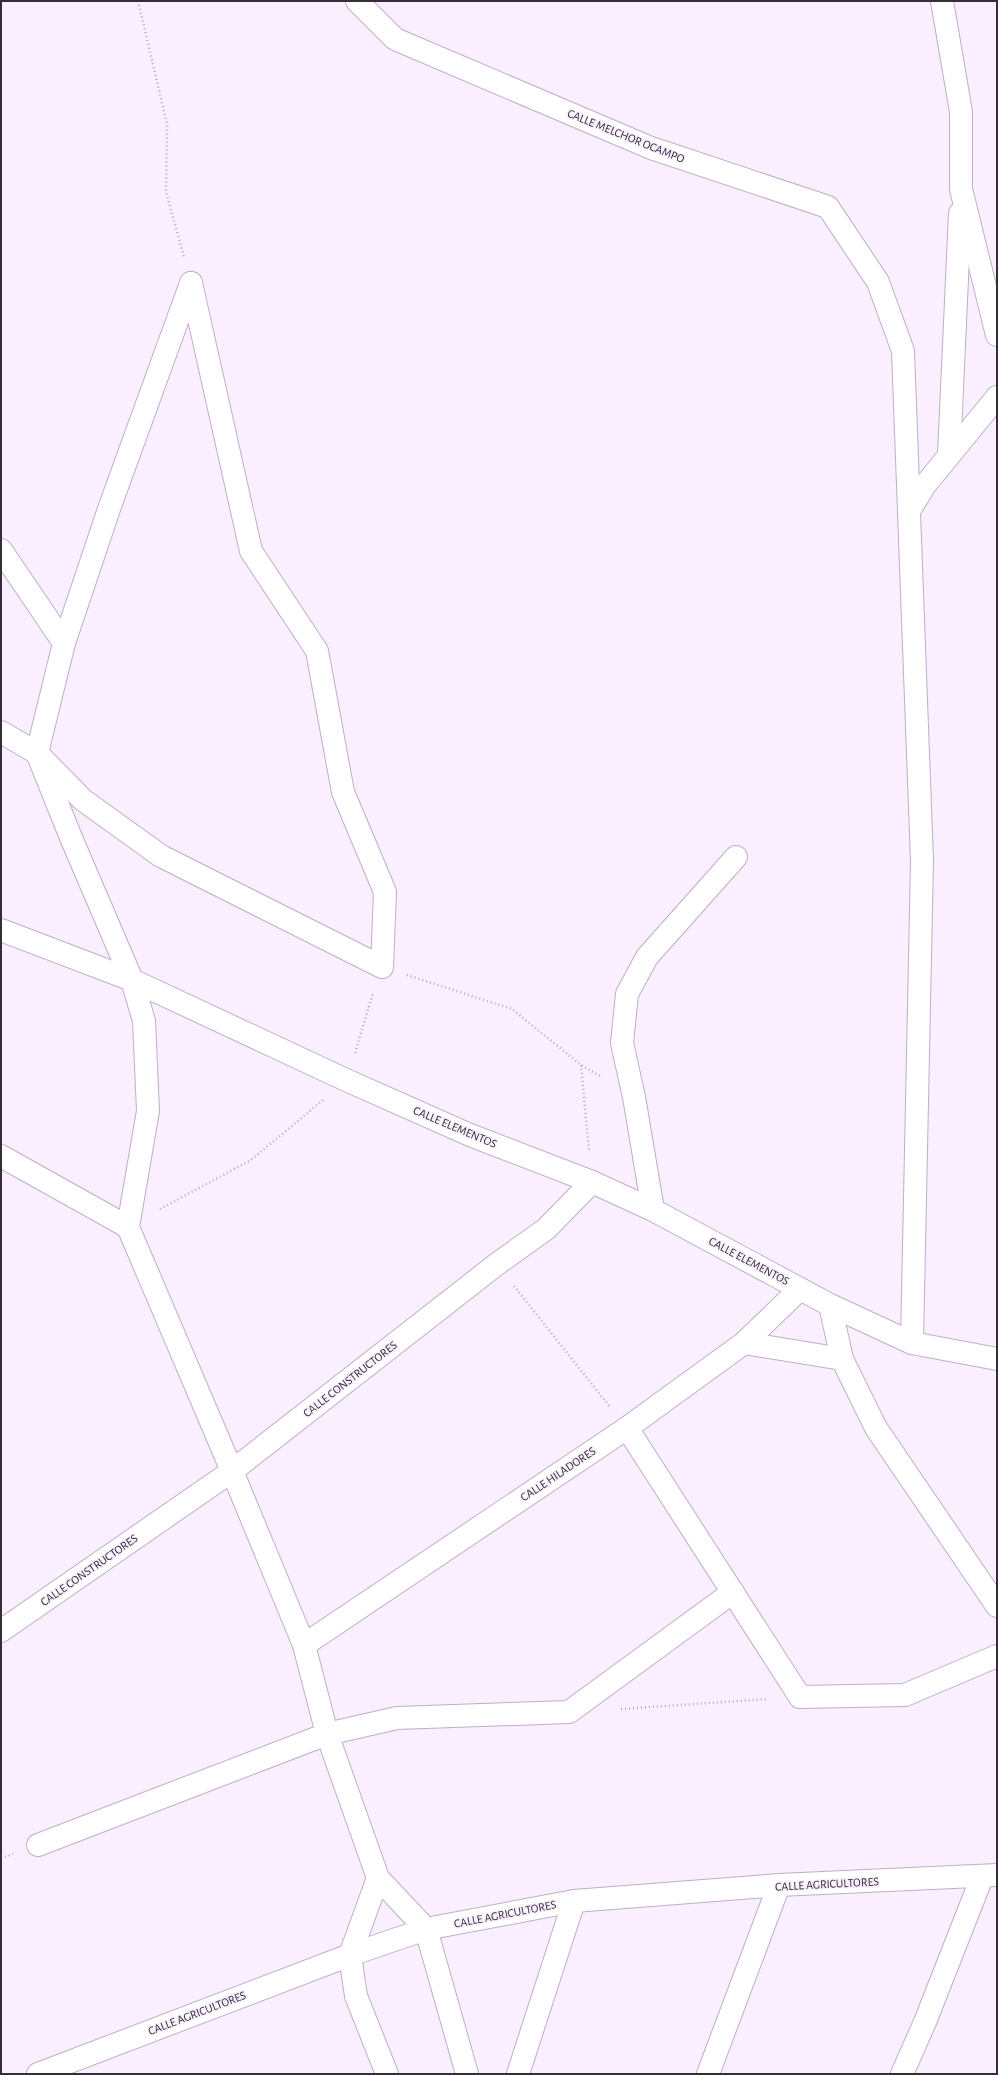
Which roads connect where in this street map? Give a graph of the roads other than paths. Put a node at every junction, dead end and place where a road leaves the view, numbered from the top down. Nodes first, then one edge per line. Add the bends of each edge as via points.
1 (357, 1) edge
2 (942, 1) edge
3 (961, 189) junction
4 (997, 335) edge
5 (997, 397) edge
6 (949, 455) junction
7 (908, 511) junction
8 (1, 550) edge
9 (64, 643) junction
10 (1, 732) edge
11 (37, 753) junction
12 (736, 857) dead end
13 (1, 930) edge
14 (132, 980) junction
15 (1, 1156) edge
16 (592, 1182) junction
17 (653, 1210) junction
18 (128, 1227) junction
19 (800, 1289) junction
20 (830, 1305) junction
21 (744, 1343) junction
22 (912, 1343) junction
23 (842, 1359) junction
24 (997, 1359) edge
25 (627, 1428) junction
26 (232, 1470) junction
27 (733, 1592) junction
28 (997, 1606) edge
29 (1, 1631) edge
30 (304, 1645) junction
31 (997, 1656) edge
32 (327, 1734) junction
33 (38, 1844) dead end
34 (990, 1876) edge
35 (378, 1878) junction
36 (779, 1885) junction
37 (574, 1900) junction
38 (426, 1929) junction
39 (350, 1954) junction
40 (38, 2074) edge
41 (387, 2074) edge
42 (466, 2074) edge
43 (518, 2074) edge
44 (708, 2074) edge
45 (902, 2074) edge

1 - 7 street, CALLE MELCHOR OCAMPO via 395,39 651,148 828,207 878,282 903,351
2 - 3 street via 962,112
3 - 4 street
3 - 6 street
5 - 6 street
6 - 7 street
7 - 22 street, CALLE MELCHOR OCAMPO via 922,861
8 - 9 street
9 - 11 street
9 - 11 street via 110,506 191,283 251,551 317,652 343,792 385,892 382,966 161,856 83,800
10 - 11 street
11 - 14 street
12 - 17 street via 647,957 627,994 622,1043
13 - 14 street, CALLE ELEMENTOS
14 - 16 street, CALLE ELEMENTOS via 470,1135
14 - 18 street via 144,1021 148,1111
15 - 18 street
16 - 17 street, CALLE ELEMENTOS
16 - 26 street, CALLE CONSTRUCTORES via 546,1230 497,1264
17 - 19 street, CALLE ELEMENTOS
18 - 26 street
19 - 20 street, CALLE ELEMENTOS
19 - 21 street, CALLE HILADORES
20 - 22 street, CALLE ELEMENTOS
20 - 23 street
21 - 23 street
21 - 25 street, CALLE HILADORES
22 - 24 street, CALLE ELEMENTOS
23 - 28 street via 876,1428
25 - 27 street
25 - 30 street, CALLE HILADORES
26 - 29 street, CALLE CONSTRUCTORES
26 - 30 street
27 - 31 street via 800,1698 905,1695
27 - 32 street via 569,1712 397,1718
30 - 32 street
32 - 33 street
32 - 35 street
34 - 36 street, CALLE AGRICULTORES
34 - 45 street
35 - 38 street
35 - 39 street
36 - 37 street, CALLE AGRICULTORES
36 - 44 street
37 - 38 street, CALLE AGRICULTORES
37 - 43 street
38 - 39 street, CALLE AGRICULTORES
38 - 42 street
39 - 40 street, CALLE AGRICULTORES
39 - 41 street via 356,1996

